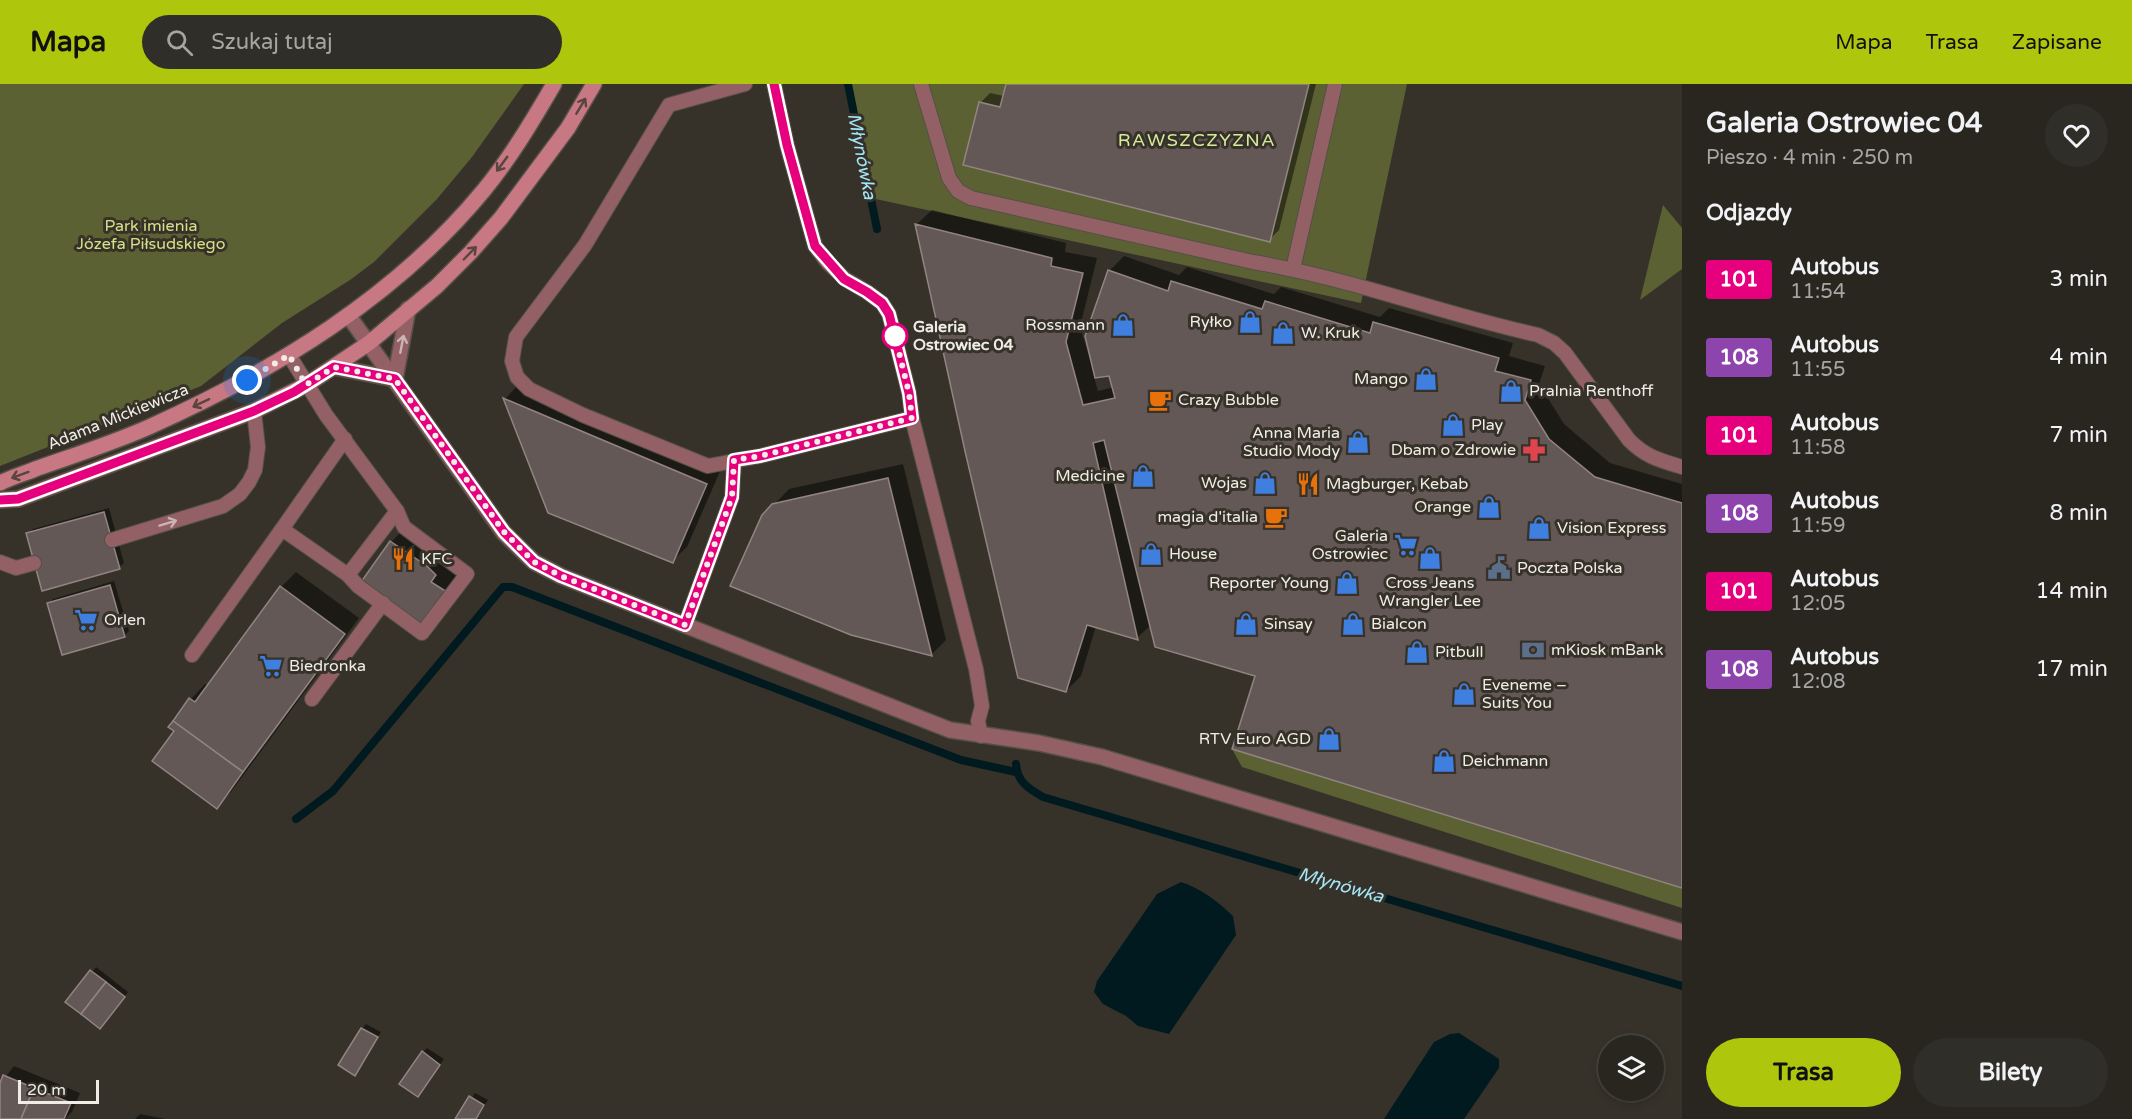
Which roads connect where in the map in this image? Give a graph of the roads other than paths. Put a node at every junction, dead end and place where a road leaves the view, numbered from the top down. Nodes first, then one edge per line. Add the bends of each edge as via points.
1 (554, 84) edge
2 (594, 84) edge
3 (745, 84) edge
4 (774, 84) edge
5 (921, 84) edge
6 (1335, 84) edge
7 (1293, 269) junction
8 (408, 309) junction
9 (348, 315) junction
10 (369, 343) junction
11 (289, 355) junction
12 (334, 367) junction
13 (395, 379) junction
14 (306, 385) junction
15 (254, 411) junction
16 (912, 418) junction
17 (345, 439) junction
18 (734, 460) junction
19 (1682, 467) edge
20 (0, 483) edge
21 (0, 500) edge
22 (398, 512) junction
23 (282, 529) junction
24 (112, 540) dead end
25 (0, 562) edge
26 (34, 563) dead end
27 (348, 575) junction
28 (383, 603) junction
29 (685, 625) junction
30 (192, 655) dead end
31 (312, 699) dead end
32 (981, 736) junction
33 (1682, 932) edge

1 -> 9 street, Adama Mickiewicza via 484,189 415,261
8 -> 2 street via 471,252 501,218 568,128
3 - 18 lane via 669,105 585,245 516,337 512,361 518,377 530,389 583,415 708,466
4 - 16 lane via 815,246 844,279 882,303 889,314
5 - 7 lane via 949,178 958,191 971,198
6 - 7 lane
7 - 19 lane via 1538,334 1565,353 1629,440 1652,458
8 - 10 street
13 -> 8 street
9 - 10 street
9 - 11 street, Adama Mickiewicza
10 - 12 street
10 - 13 street
11 - 14 lane
11 -> 20 street, Adama Mickiewicza via 146,429
12 - 13 street
12 - 14 street
13 - 29 street via 504,532 534,562
14 - 15 street
14 - 17 lane
15 - 21 street via 18,499
24 -> 15 lane via 223,506 240,494 255,470 258,447
16 - 18 lane
16 - 32 lane via 976,669 982,706 978,721
17 - 22 lane
17 - 23 lane
18 - 29 lane via 732,497
22 - 27 lane
22 - 28 lane via 404,527 467,574 422,633
23 - 27 lane
23 - 30 lane
25 - 26 lane via 16,568
27 - 28 lane
28 - 31 lane
29 - 32 street via 950,730
32 - 33 street via 1102,757

